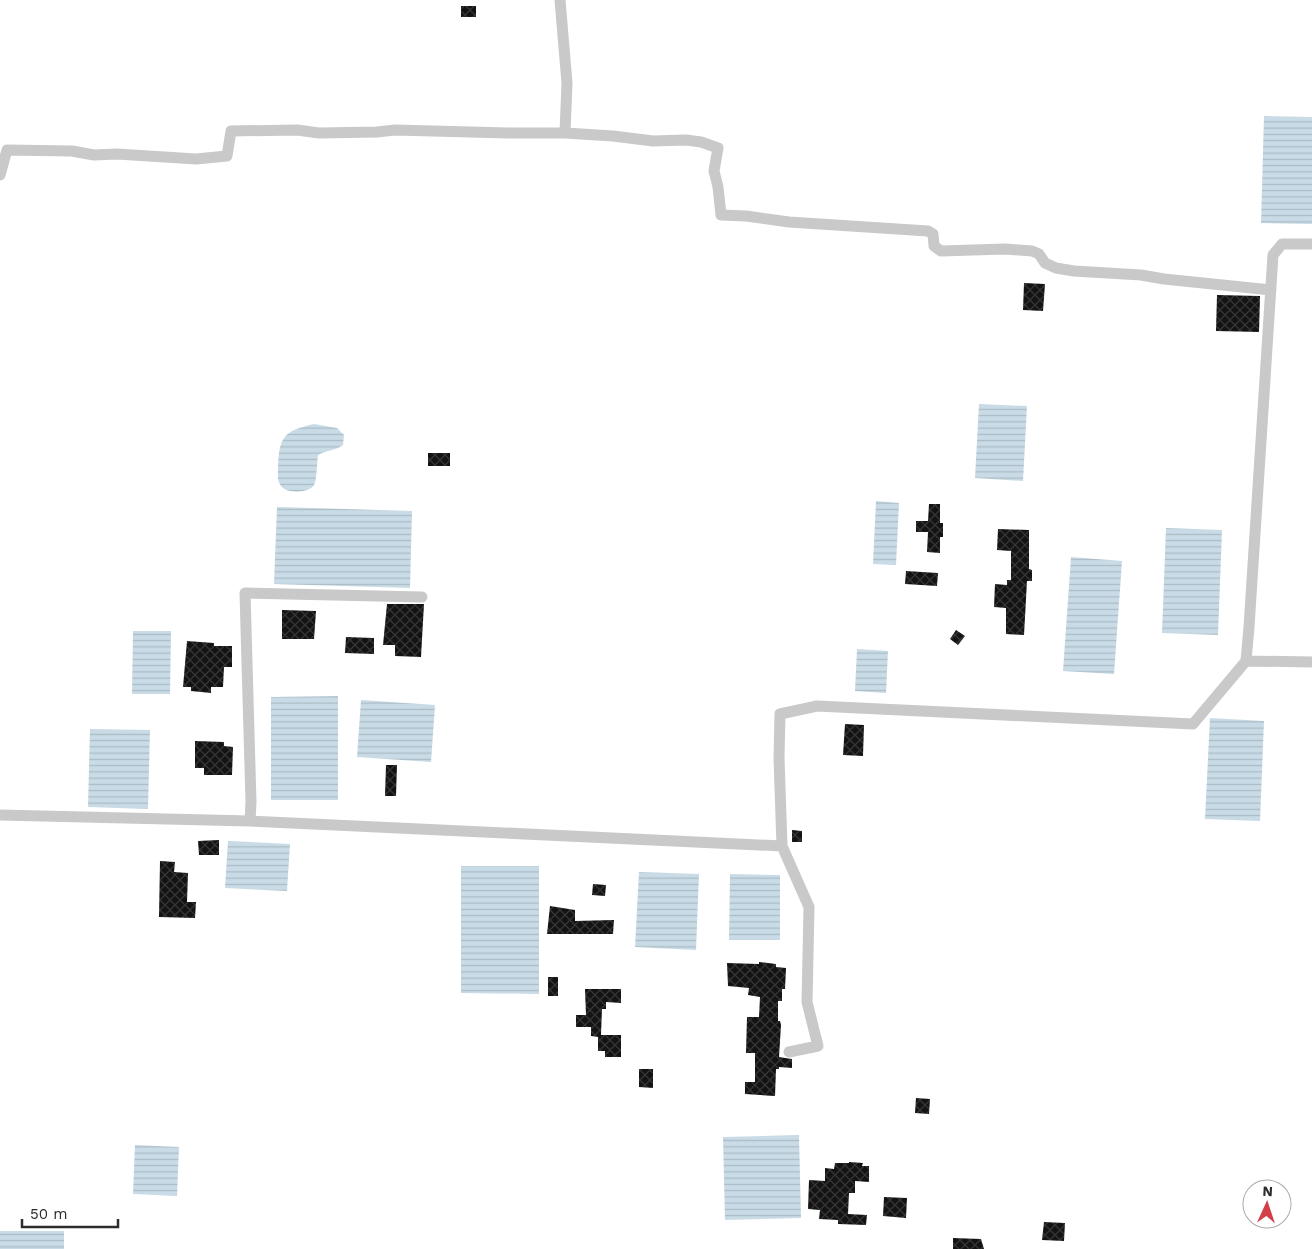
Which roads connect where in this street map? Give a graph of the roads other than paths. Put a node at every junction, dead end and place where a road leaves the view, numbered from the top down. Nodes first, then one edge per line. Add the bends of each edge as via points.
1 (560, 0) edge
2 (565, 133) junction
3 (0, 175) edge
4 (1312, 244) edge
5 (1271, 290) junction
6 (422, 597) dead end
7 (1246, 661) junction
8 (1312, 662) edge
9 (0, 815) edge
10 (250, 820) junction
11 (782, 846) junction
12 (789, 1052) dead end

1 - 2 street via 567,83
2 - 3 street via 231,131 227,156 196,158 7,150
2 - 5 street via 654,141 686,140 718,148 714,171 721,215 928,231 933,234 934,246 941,251 1032,251 1039,254 1045,263 1074,271
4 - 5 street via 1282,244 1273,255
5 - 7 street
6 - 10 street via 245,593
7 - 8 street
7 - 11 street via 1193,724 817,706 780,714 778,758
9 - 10 street
10 - 11 street
11 - 12 street via 808,907 807,1002 818,1046

